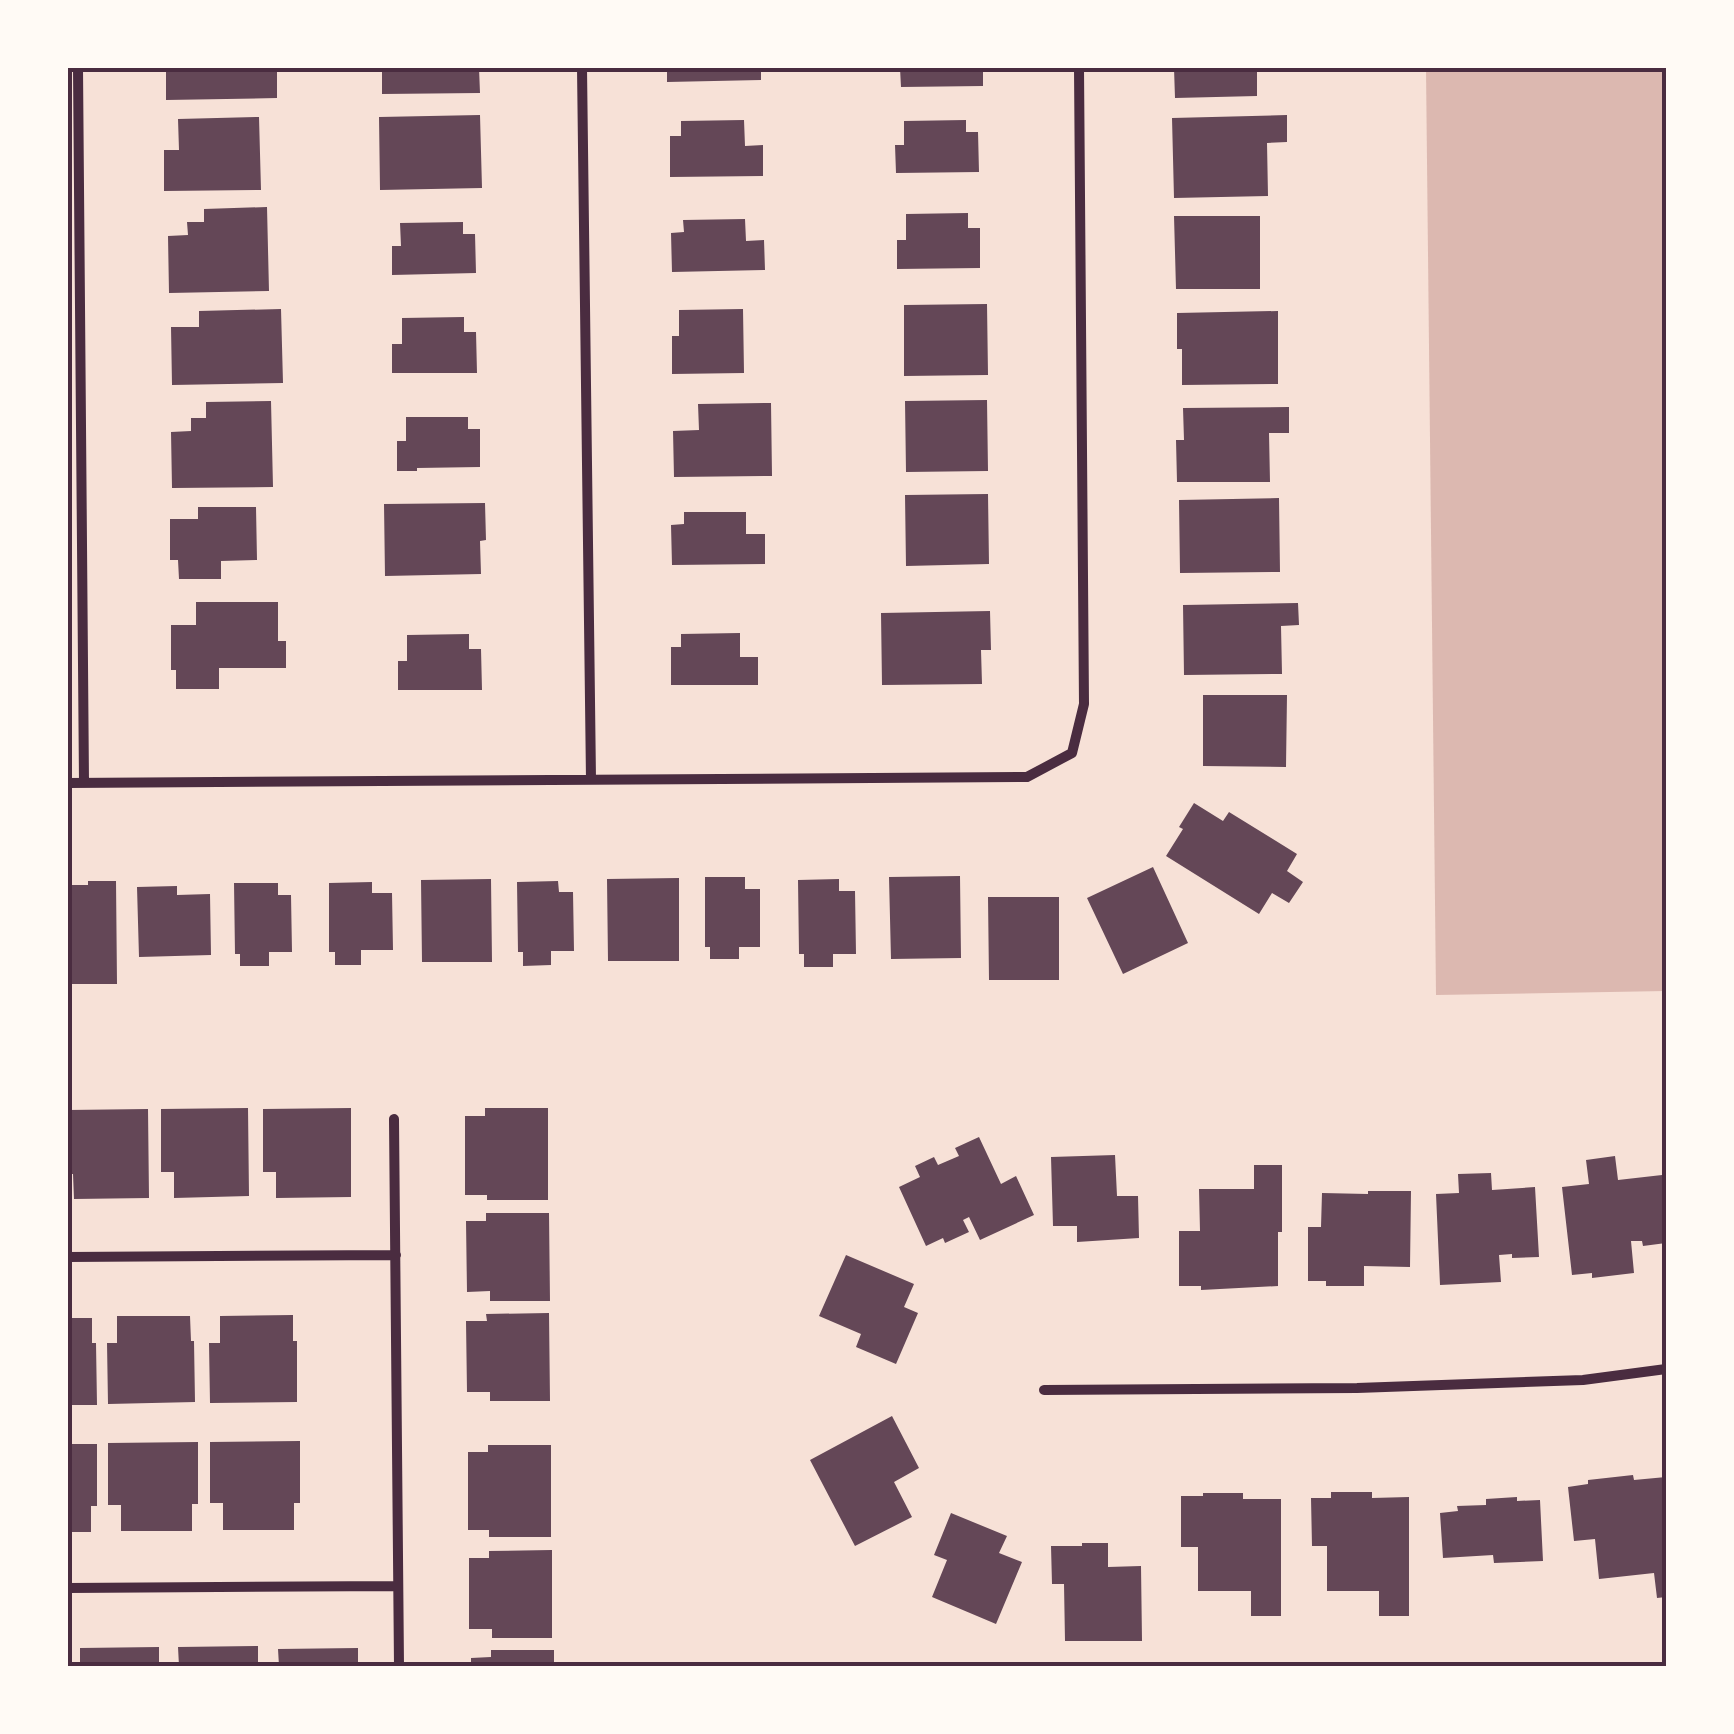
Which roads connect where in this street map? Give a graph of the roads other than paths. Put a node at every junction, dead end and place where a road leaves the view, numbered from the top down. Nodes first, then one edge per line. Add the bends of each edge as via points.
1 (78, 68) edge
2 (582, 68) edge
3 (1079, 68) edge
4 (591, 780) junction
5 (68, 783) edge
6 (84, 783) junction
7 (394, 1119) dead end
8 (396, 1255) junction
9 (68, 1257) edge
10 (1666, 1369) edge
11 (1044, 1390) dead end
12 (398, 1586) junction
13 (68, 1588) edge
14 (399, 1666) edge

1 - 6 street
2 - 4 street
3 - 4 street via 1084,704 1072,753 1028,777
4 - 6 street
5 - 6 street
7 - 8 street
8 - 9 street
8 - 12 street
10 - 11 street via 1583,1380 1357,1388
12 - 13 street
12 - 14 street

